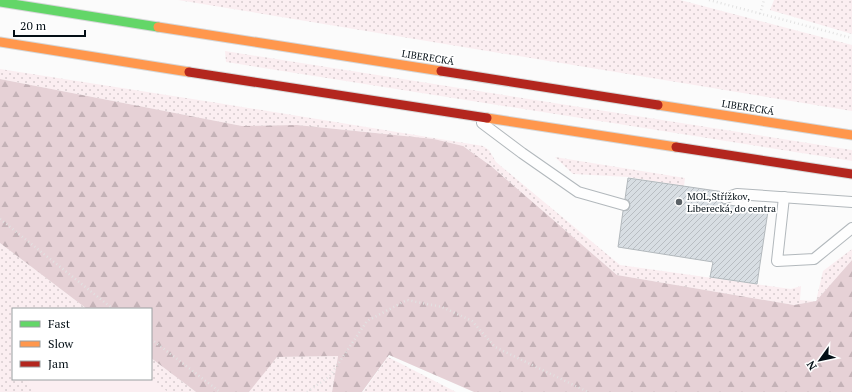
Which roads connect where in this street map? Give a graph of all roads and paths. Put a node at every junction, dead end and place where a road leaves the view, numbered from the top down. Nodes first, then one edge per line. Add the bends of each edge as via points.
1 (709, 0) edge
2 (764, 0) edge
3 (0, 2) edge
4 (760, 14) junction
5 (852, 38) edge
6 (0, 42) edge
7 (473, 115) junction
8 (852, 135) edge
9 (852, 174) edge
10 (725, 198) dead end
11 (784, 198) junction
12 (852, 202) edge
13 (624, 205) dead end
14 (0, 219) edge
15 (852, 228) edge
16 (112, 308) edge
17 (152, 340) edge
18 (220, 392) edge
19 (306, 392) edge
20 (588, 392) edge

1 - 4 path
2 - 4 path
3 - 8 highway, LIBERECKÁ
4 - 5 path
6 - 7 highway
7 - 9 highway
7 - 13 lane via 578,192
10 - 11 lane via 737,194
11 - 12 lane
11 - 15 lane via 777,261 814,260
14 - 16 path
17 - 18 path
19 - 20 path via 330,376 367,321 407,300 442,307 472,321 495,347

